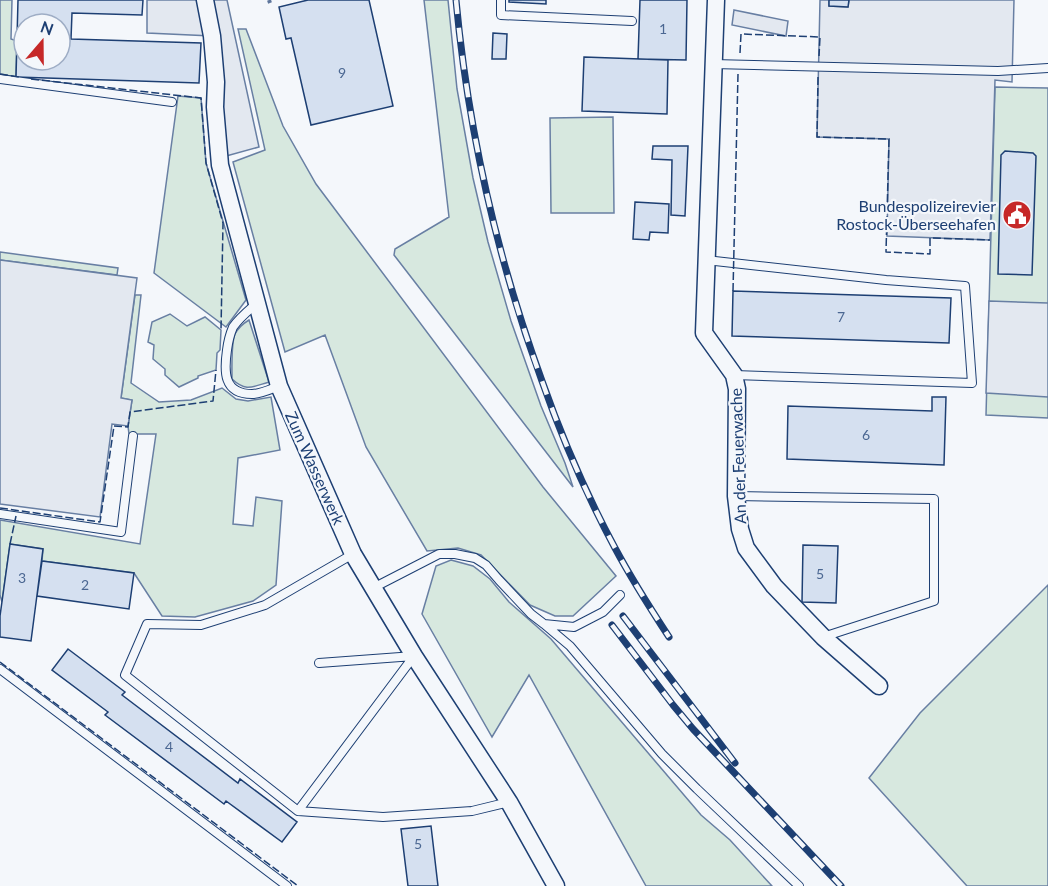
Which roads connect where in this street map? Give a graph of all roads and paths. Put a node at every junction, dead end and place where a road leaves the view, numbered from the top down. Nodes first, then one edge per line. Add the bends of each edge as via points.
1 (205, 0) edge
2 (501, 0) edge
3 (716, 0) edge
4 (632, 21) dead end
5 (712, 64) junction
6 (1048, 68) edge
7 (0, 80) edge
8 (172, 102) dead end
9 (706, 260) junction
10 (257, 303) junction
11 (734, 375) junction
12 (279, 386) junction
13 (133, 436) dead end
14 (736, 496) junction
15 (0, 514) edge
16 (352, 554) junction
17 (373, 588) junction
18 (620, 595) dead end
19 (544, 624) junction
20 (823, 637) junction
21 (414, 656) junction
22 (320, 663) dead end
23 (0, 669) edge
24 (879, 686) dead end
25 (509, 802) junction
26 (298, 811) junction
27 (287, 886) edge
28 (556, 886) edge
29 (799, 886) edge

1 - 10 street, Zum Wasserwerk via 212,36 220,165
2 - 4 lane via 501,15
3 - 5 street, An der Feuerwache
5 - 6 lane via 998,71
5 - 9 street, An der Feuerwache
7 - 8 lane
9 - 11 street, An der Feuerwache via 704,333
9 - 11 lane via 965,286 972,383
10 - 12 street, Zum Wasserwerk
10 - 12 lane via 233,327 226,377 229,385 240,392 253,394
11 - 14 street, An der Feuerwache
12 - 16 street, Zum Wasserwerk
13 - 15 lane via 121,532
14 - 20 street, An der Feuerwache via 746,548 774,586
14 - 20 lane via 934,499 934,601
16 - 17 street, Zum Wasserwerk
16 - 26 lane via 265,605 201,625 147,624 125,675
17 - 19 lane via 439,554 475,558
17 - 21 street, Zum Wasserwerk
18 - 19 lane via 603,612 574,627
19 - 29 lane via 570,646 662,754
20 - 24 street, An der Feuerwache
21 - 22 lane
21 - 25 street, Zum Wasserwerk
21 - 26 lane
23 - 27 lane
25 - 26 lane via 472,811 383,817
25 - 28 street, Zum Wasserwerk

